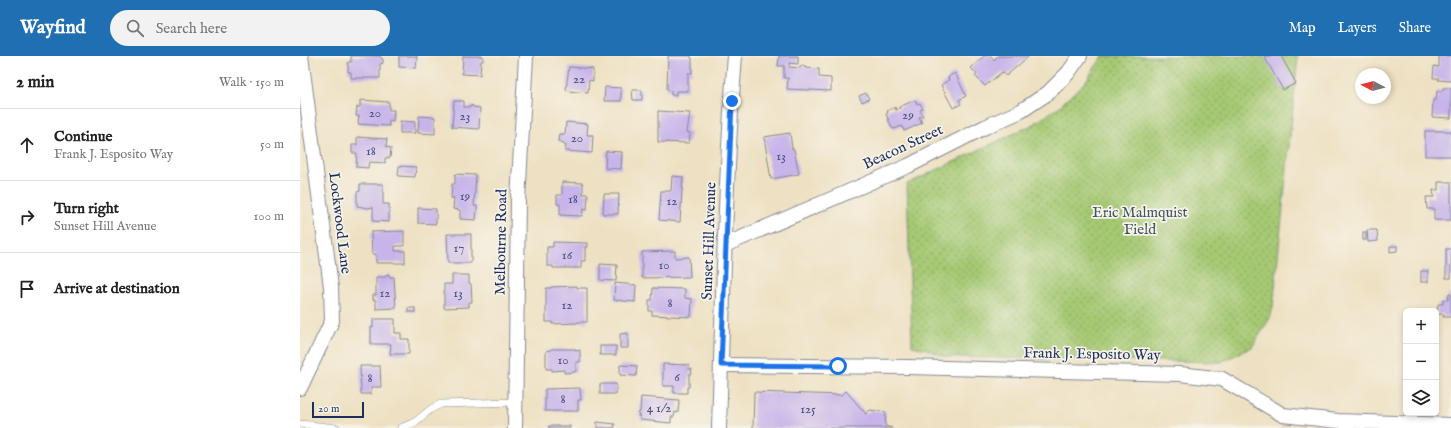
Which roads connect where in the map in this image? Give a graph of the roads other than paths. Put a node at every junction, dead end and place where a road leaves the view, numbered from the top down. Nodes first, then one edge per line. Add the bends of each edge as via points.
1 (301, 56) edge
2 (526, 56) edge
3 (736, 56) edge
4 (1080, 56) edge
5 (725, 245) junction
6 (721, 365) junction
7 (300, 388) edge
8 (516, 402) junction
9 (300, 424) edge
10 (1451, 425) edge
11 (336, 428) edge
12 (401, 428) edge
13 (515, 428) edge
14 (719, 428) edge

1 - 7 street, Lockwood Lane via 331,287 332,321
2 - 8 street, Melbourne Road via 518,201
3 - 5 street, Sunset Hill Avenue
4 - 5 street, Beacon Street via 1068,73 1048,93 1021,111 908,166
5 - 6 street, Sunset Hill Avenue
6 - 10 street, Frank J. Esposito Way via 1180,374 1222,379 1283,415 1338,421
6 - 14 street, Sunset Hill Avenue
8 - 12 lane via 441,404 415,422
8 - 13 street, Melbourne Road
9 - 11 lane

